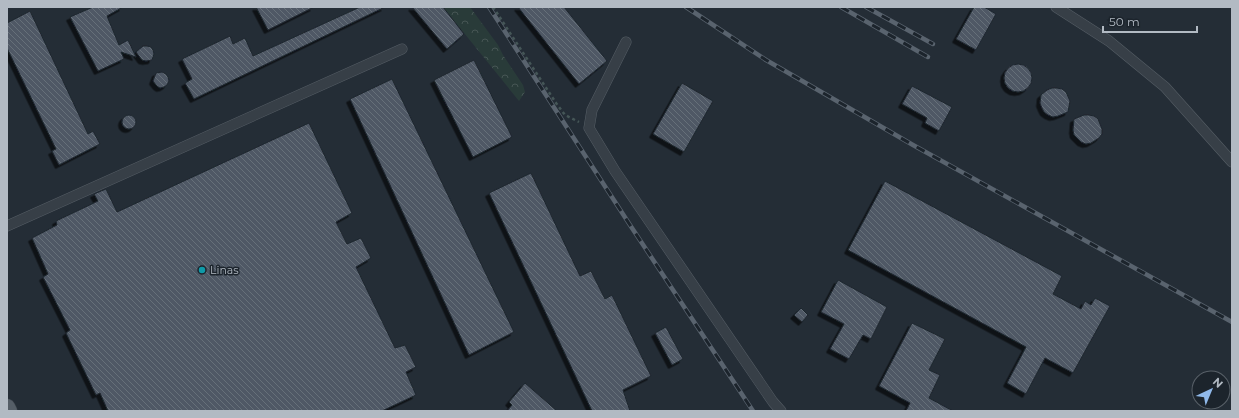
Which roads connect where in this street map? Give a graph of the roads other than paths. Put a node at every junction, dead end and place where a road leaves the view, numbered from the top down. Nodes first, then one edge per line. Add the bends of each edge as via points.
1 (1056, 7) edge
2 (626, 42) dead end
3 (402, 49) dead end
4 (1232, 162) edge
5 (7, 226) edge
6 (7, 408) edge
7 (9, 411) edge
8 (782, 411) edge

1 - 4 street via 1109,41 1165,87
2 - 8 street via 592,110 590,128 616,171 773,402
3 - 5 street
6 - 7 main road

